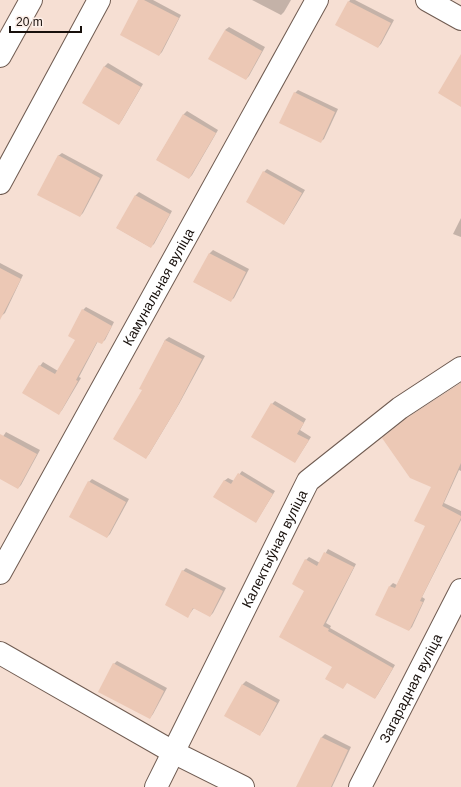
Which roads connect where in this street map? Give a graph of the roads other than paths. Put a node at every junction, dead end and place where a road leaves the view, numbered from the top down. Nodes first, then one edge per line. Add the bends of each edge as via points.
1 (31, 0) edge
2 (100, 0) edge
3 (317, 0) edge
4 (427, 0) edge
5 (461, 19) edge
6 (0, 56) edge
7 (0, 183) edge
8 (461, 368) edge
9 (0, 573) edge
10 (461, 590) edge
11 (0, 653) edge
12 (173, 752) junction
13 (156, 787) edge
14 (243, 787) edge
15 (360, 787) edge

1 - 6 street
2 - 7 street
3 - 9 street, Камунальная вуліца
4 - 5 street
8 - 12 street, Калектыўная вуліца via 400,408 308,481
10 - 15 street, Загарадная вуліца
11 - 12 street
12 - 13 street, Калектыўная вуліца
12 - 14 street

